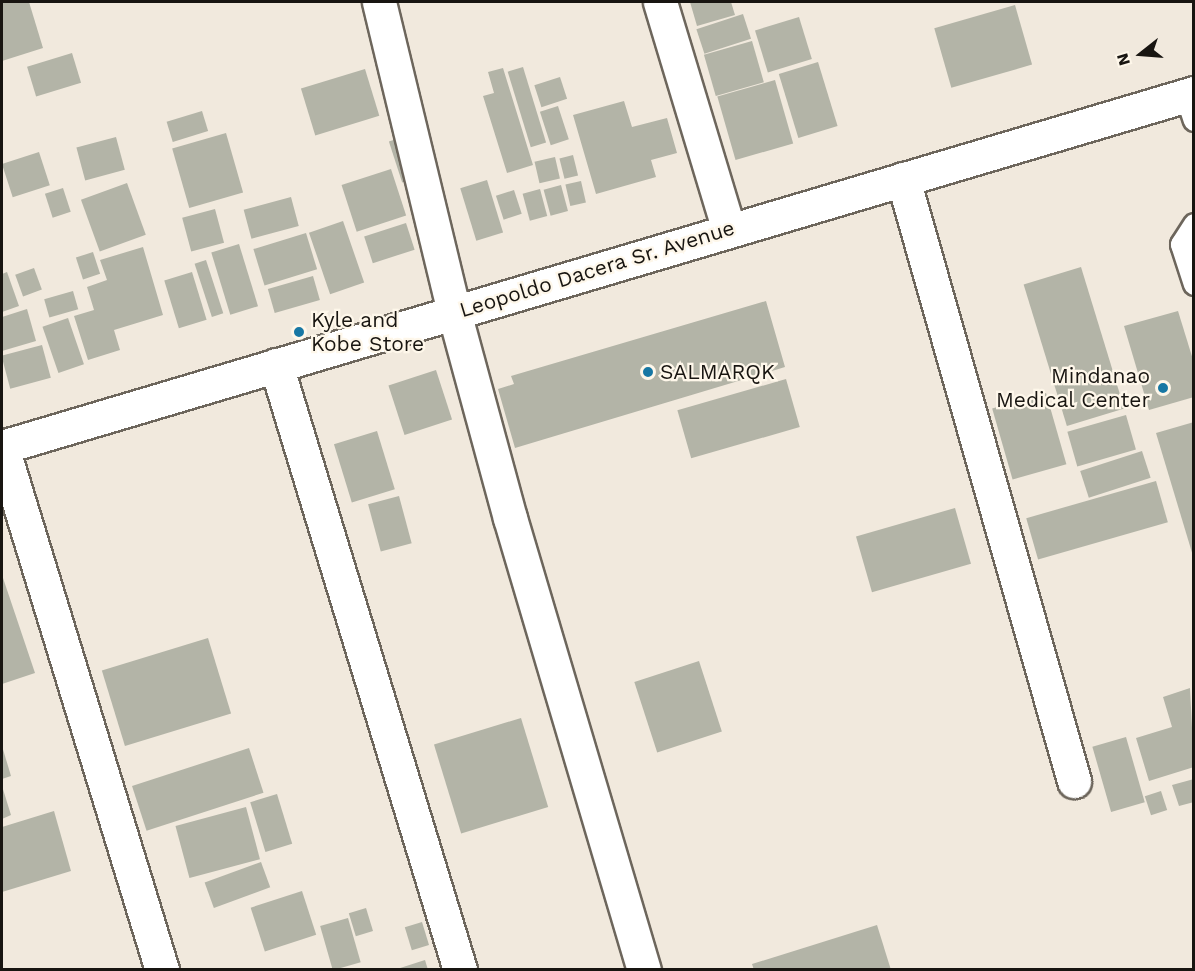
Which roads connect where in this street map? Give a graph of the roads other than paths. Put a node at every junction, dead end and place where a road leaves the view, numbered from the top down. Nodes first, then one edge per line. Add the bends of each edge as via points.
1 (379, 2) edge
2 (660, 2) edge
3 (1191, 103) edge
4 (903, 179) junction
5 (1194, 224) edge
6 (729, 230) junction
7 (1194, 284) edge
8 (454, 312) junction
9 (276, 365) junction
10 (2, 447) edge
11 (1074, 781) dead end
12 (162, 969) edge
13 (460, 969) edge
14 (644, 969) edge

1 - 8 street
2 - 6 street
3 - 4 street, Leopoldo Dacera Sr. Avenue
4 - 6 street, Leopoldo Dacera Sr. Avenue
4 - 11 street
5 - 7 lane via 1181,244
6 - 8 street, Leopoldo Dacera Sr. Avenue
8 - 9 street, Leopoldo Dacera Sr. Avenue
8 - 14 street via 510,518
9 - 10 street, Leopoldo Dacera Sr. Avenue
9 - 13 street
10 - 12 street

